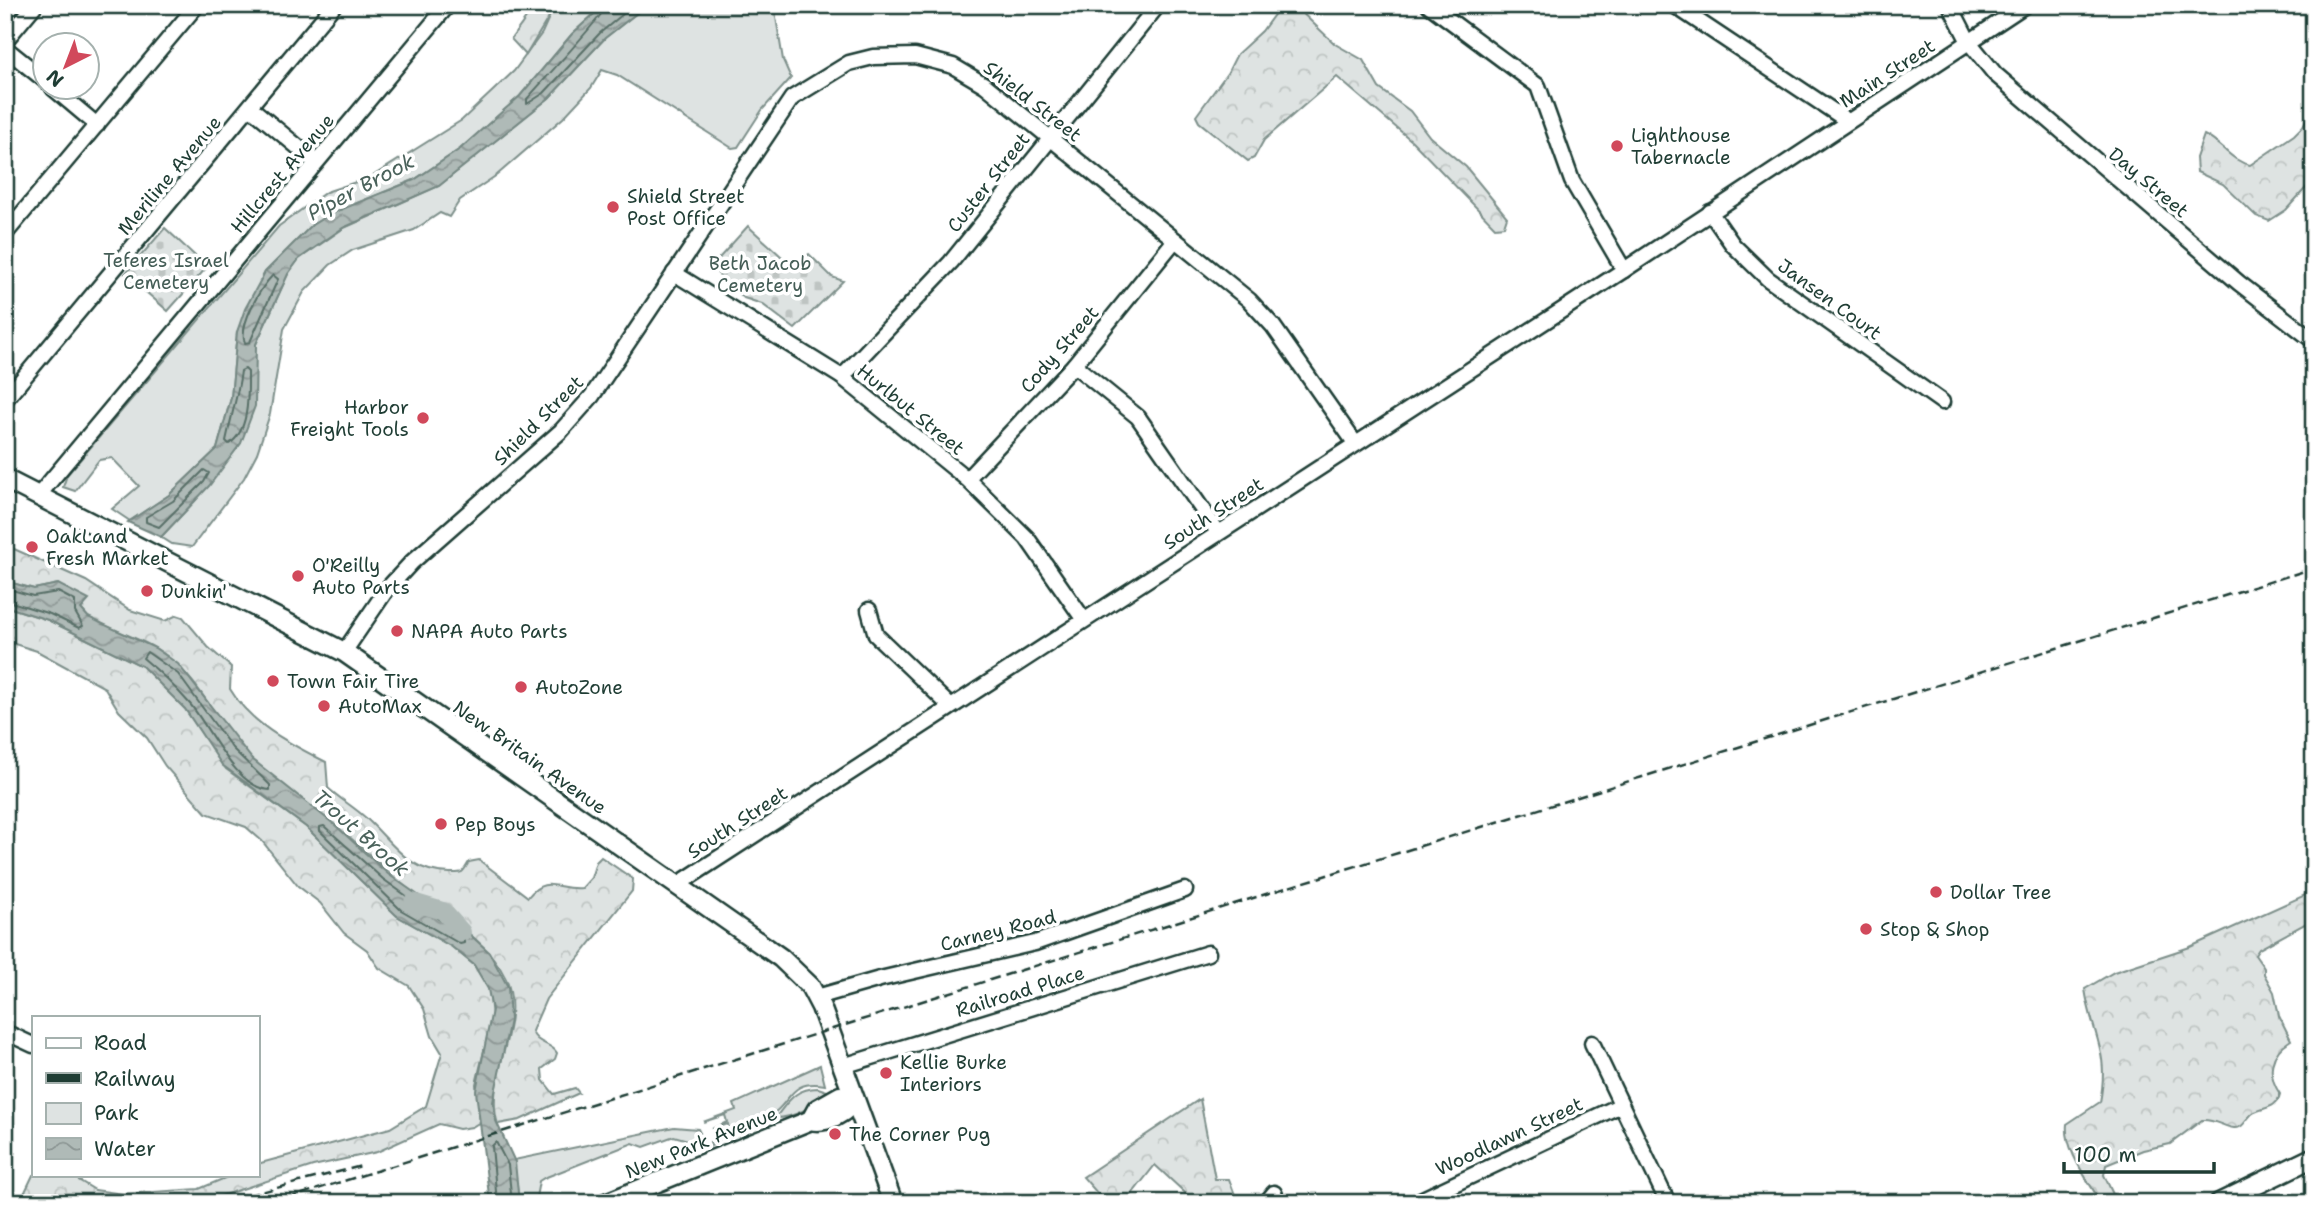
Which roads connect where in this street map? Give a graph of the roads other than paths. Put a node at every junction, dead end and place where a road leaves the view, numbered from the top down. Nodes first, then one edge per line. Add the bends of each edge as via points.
1 (35, 5) edge
2 (197, 5) edge
3 (334, 5) edge
4 (448, 5) edge
5 (1158, 5) edge
6 (1429, 5) edge
7 (1674, 5) edge
8 (1950, 5) edge
9 (2025, 5) edge
10 (5, 41) edge
11 (1969, 43) junction
12 (5, 48) edge
13 (32, 70) edge
14 (70, 102) edge
15 (251, 108) junction
16 (1848, 121) junction
17 (97, 125) junction
18 (1049, 137) junction
19 (316, 162) junction
20 (1770, 174) joint
21 (1710, 212) junction
22 (5, 234) edge
23 (1175, 240) junction
24 (1624, 270) junction
25 (674, 273) junction
26 (2314, 341) edge
27 (1074, 365) junction
28 (842, 377) junction
29 (5, 400) edge
30 (1942, 402) dead end
31 (1355, 443) junction
32 (5, 479) edge
33 (967, 479) junction
34 (38, 496) junction
35 (1218, 532) junction
36 (869, 610) dead end
37 (1084, 620) junction
38 (344, 652) junction
39 (950, 706) junction
40 (677, 885) junction
41 (1185, 890) dead end
42 (1208, 953) dead end
43 (817, 997) junction
44 (5, 1031) edge
45 (1592, 1043) dead end
46 (32, 1044) edge
47 (844, 1066) junction
48 (854, 1099) junction
49 (1621, 1105) junction
50 (2314, 1157) edge
51 (606, 1203) edge
52 (893, 1203) edge
53 (1414, 1203) edge
54 (1668, 1203) edge
55 (2219, 1203) edge

1 - 10 street
2 - 17 street
3 - 15 street, Meriline Avenue
4 - 19 street, Hillcrest Avenue
5 - 18 street, Custer Street
6 - 24 street via 1538,86 1572,181
7 - 16 street
8 - 11 street, Day Street
9 - 11 street, Main Street
11 - 16 street, Main Street
11 - 26 street, Day Street via 1995,74 2105,170
12 - 13 street
14 - 17 street
15 - 19 street
15 - 29 street, Meriline Avenue
16 - 20 street, Main Street
17 - 22 street
18 - 23 street, Shield Street
18 - 25 street, Shield Street via 985,85 953,66 915,56 849,63 792,98
18 - 28 street, Custer Street via 951,262
19 - 34 street, Hillcrest Avenue
20 - 21 street, South Street
21 - 24 street, South Street
21 - 30 street, Jansen Court via 1768,279
23 - 27 street, Cody Street
23 - 31 street, Shield Street via 1249,300 1273,326
24 - 31 street, South Street
25 - 28 street, Hurlbut Street
25 - 38 street, Shield Street via 592,396 561,431 412,562 387,589
27 - 33 street, Cody Street
27 - 35 street via 1139,417
28 - 33 street, Hurlbut Street
31 - 35 street, South Street
32 - 34 main road, New Britain Avenue
33 - 37 street, Hurlbut Street via 1027,538
34 - 38 main road, New Britain Avenue
35 - 37 street, South Street
36 - 39 street via 876,635
37 - 39 street, South Street
38 - 40 main road, New Britain Avenue
39 - 40 street, South Street
40 - 43 main road, New Britain Avenue via 781,958
41 - 43 street, Carney Road via 1035,943
42 - 47 street, Railroad Place
43 - 47 main road, New Britain Avenue
44 - 46 street
45 - 49 street
47 - 48 main road, New Britain Avenue
48 - 51 main road, New Park Avenue via 840,1096 817,1109 811,1121
48 - 52 main road, New Britain Avenue
49 - 53 street, Woodlawn Street
49 - 54 street
50 - 55 main road

